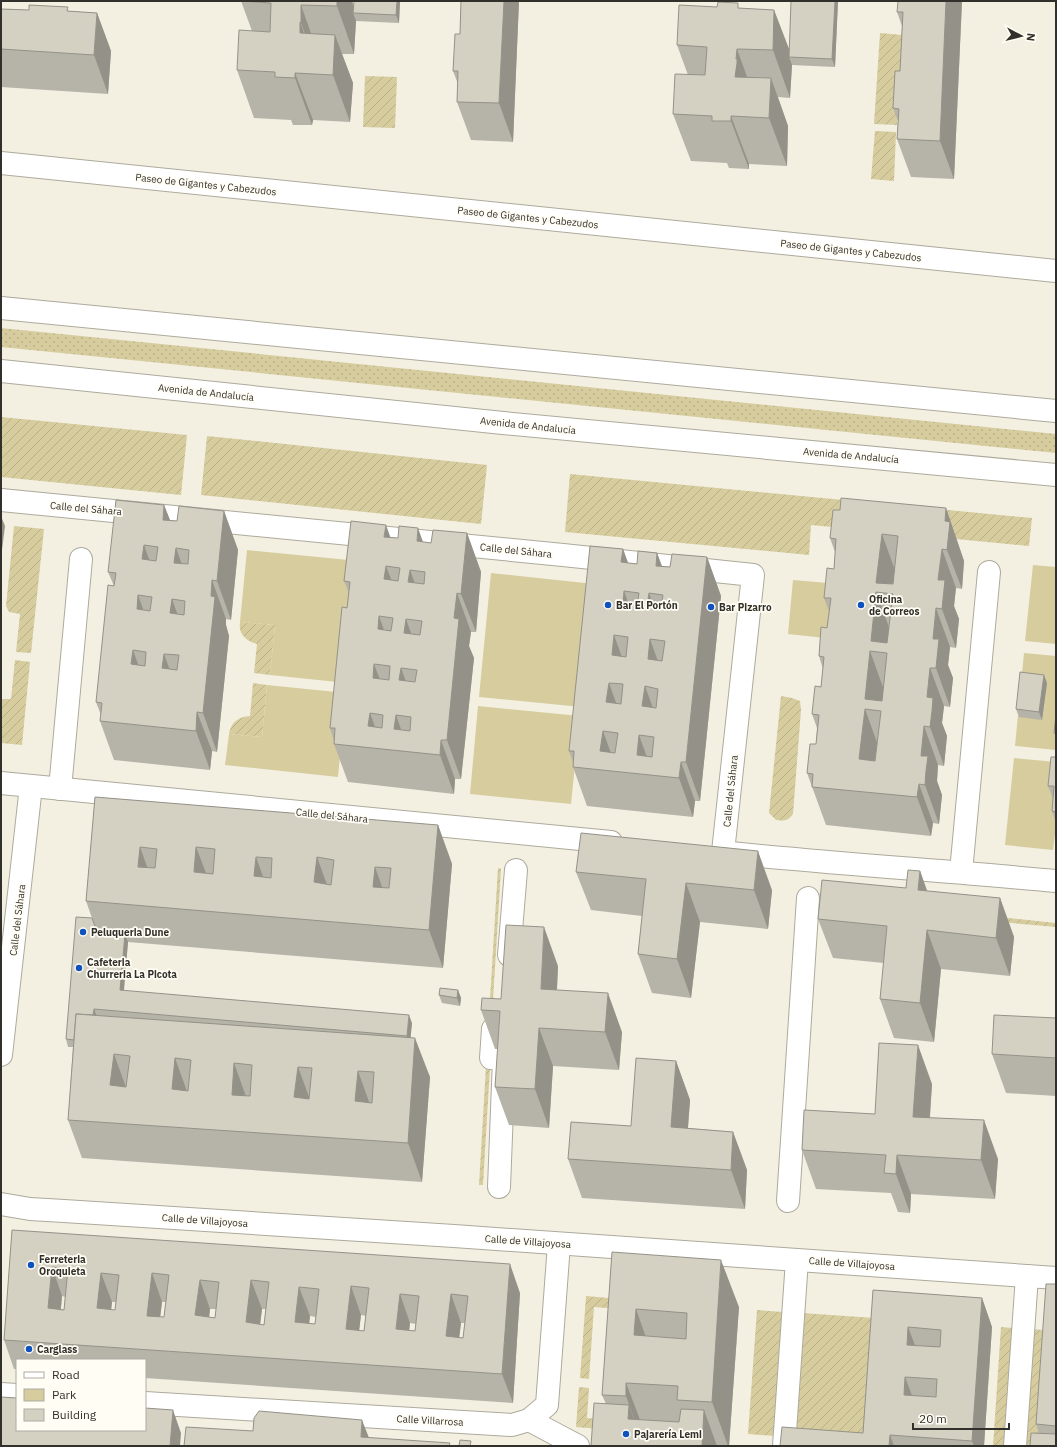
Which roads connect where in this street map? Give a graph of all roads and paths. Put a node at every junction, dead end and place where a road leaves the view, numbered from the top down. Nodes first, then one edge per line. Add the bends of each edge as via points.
1 (1, 163) edge
2 (1056, 271) edge
3 (1, 308) edge
4 (1, 371) edge
5 (1056, 411) edge
6 (1056, 475) edge
7 (1, 500) edge
8 (81, 559) dead end
9 (989, 572) dead end
10 (1, 783) edge
11 (31, 786) junction
12 (60, 789) junction
13 (629, 844) edge
14 (700, 850) edge
15 (723, 852) junction
16 (516, 870) dead end
17 (961, 872) junction
18 (1056, 881) edge
19 (808, 898) dead end
20 (511, 966) edge
21 (505, 999) edge
22 (1, 1055) edge
23 (499, 1186) dead end
24 (788, 1201) dead end
25 (1, 1204) edge
26 (559, 1244) junction
27 (797, 1260) junction
28 (1027, 1276) junction
29 (1056, 1278) edge
30 (1, 1394) edge
31 (16, 1395) edge
32 (146, 1403) edge
33 (529, 1420) junction
34 (578, 1446) edge
35 (784, 1446) edge
36 (1015, 1446) edge

1 - 2 street, Paseo de Gigantes y Cabezudos
3 - 5 street
4 - 6 street, Avenida de Andalucía
7 - 15 street, Calle del Sáhara via 753,575
8 - 12 street
9 - 17 street
10 - 11 street, Calle del Sáhara
11 - 12 street, Calle del Sáhara
11 - 22 street, Calle del Sáhara
12 - 13 street, Calle del Sáhara
14 - 15 street
15 - 17 street
16 - 20 street
17 - 18 street
19 - 24 street
21 - 23 street via 502,1031 493,1029 491,1058 504,1059 504,1128
25 - 26 street, Calle de Villajoyosa via 30,1209
26 - 27 street, Calle de Villajoyosa
26 - 33 street, Calle Villarrosa via 546,1405
27 - 28 street, Calle de Villajoyosa
27 - 35 street
28 - 29 street, Calle de Villajoyosa
28 - 36 street
30 - 31 street
32 - 33 street, Calle Villarrosa via 512,1425
33 - 34 street

